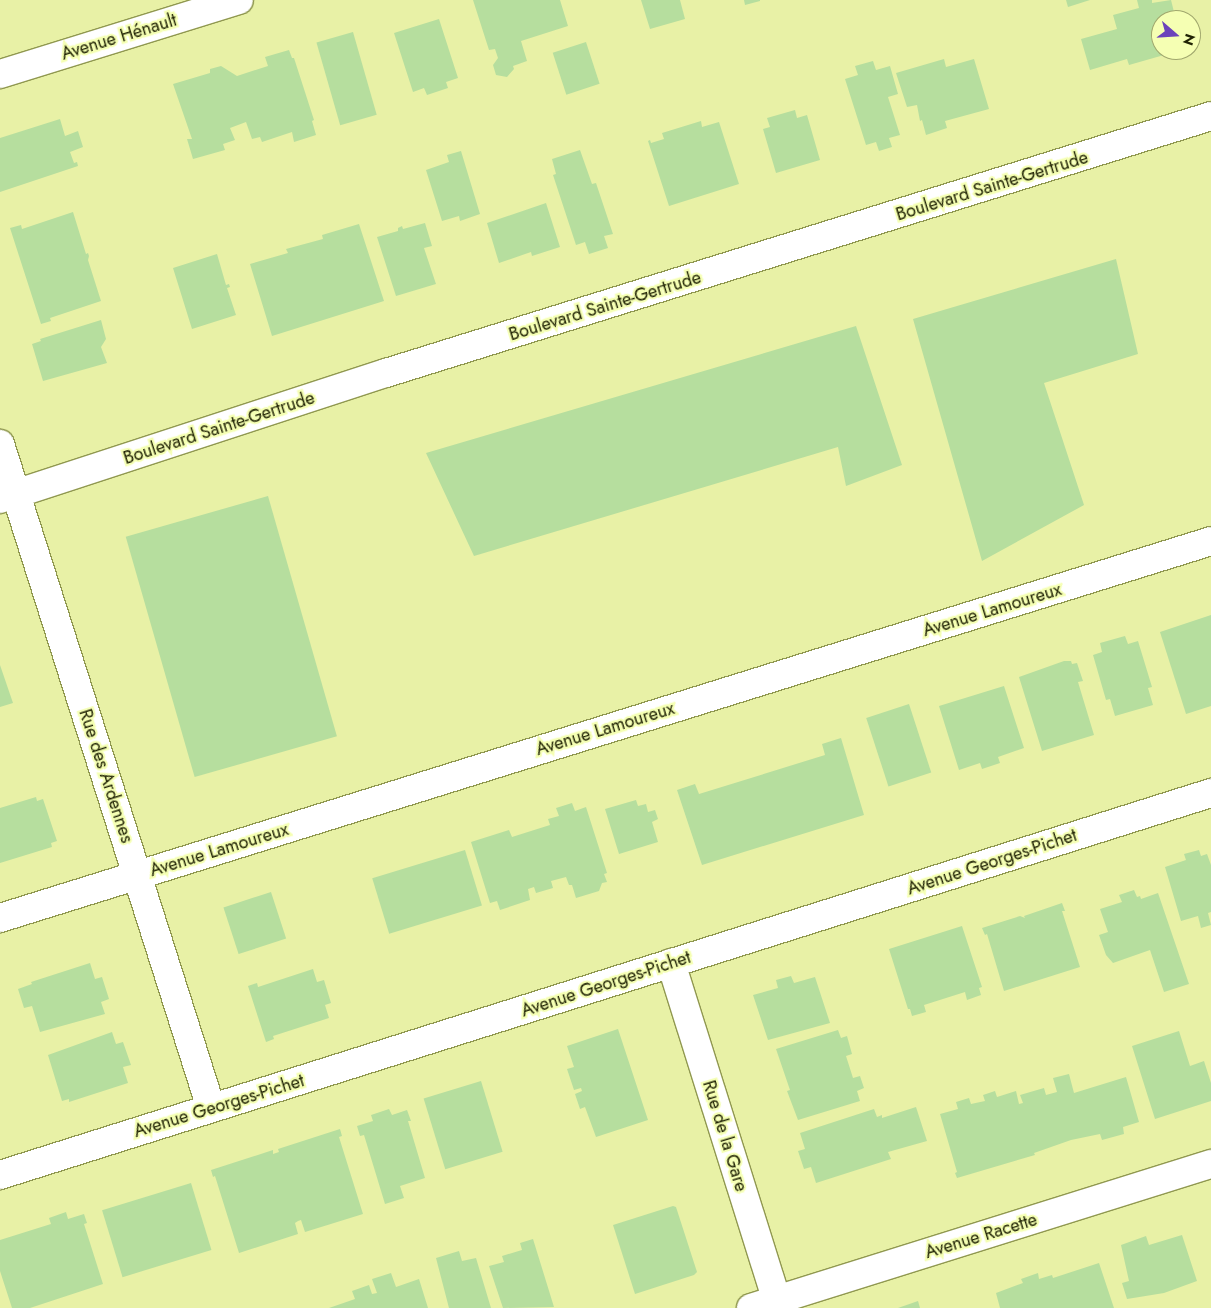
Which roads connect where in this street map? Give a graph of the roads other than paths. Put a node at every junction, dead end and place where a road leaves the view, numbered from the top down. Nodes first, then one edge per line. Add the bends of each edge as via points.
1 (239, 0) edge
2 (0, 74) edge
3 (1211, 116) edge
4 (0, 444) edge
5 (8, 496) edge
6 (1211, 541) edge
7 (1211, 793) edge
8 (137, 876) junction
9 (0, 918) edge
10 (671, 963) junction
11 (211, 1108) junction
12 (1211, 1164) edge
13 (0, 1175) edge
14 (769, 1305) edge

1 - 2 street, Avenue Hénault
3 - 5 street, Boulevard Sainte-Gertrude via 386,373
4 - 5 street, Rue des Ardennes
5 - 8 street, Rue des Ardennes
6 - 8 street, Avenue Lamoureux
7 - 10 street, Avenue Georges-Pichet
8 - 9 street, Avenue Lamoureux
8 - 11 street, Rue des Ardennes
10 - 11 street, Avenue Georges-Pichet
10 - 14 street, Rue de la Gare
11 - 13 street, Avenue Georges-Pichet
12 - 14 street, Avenue Racette

